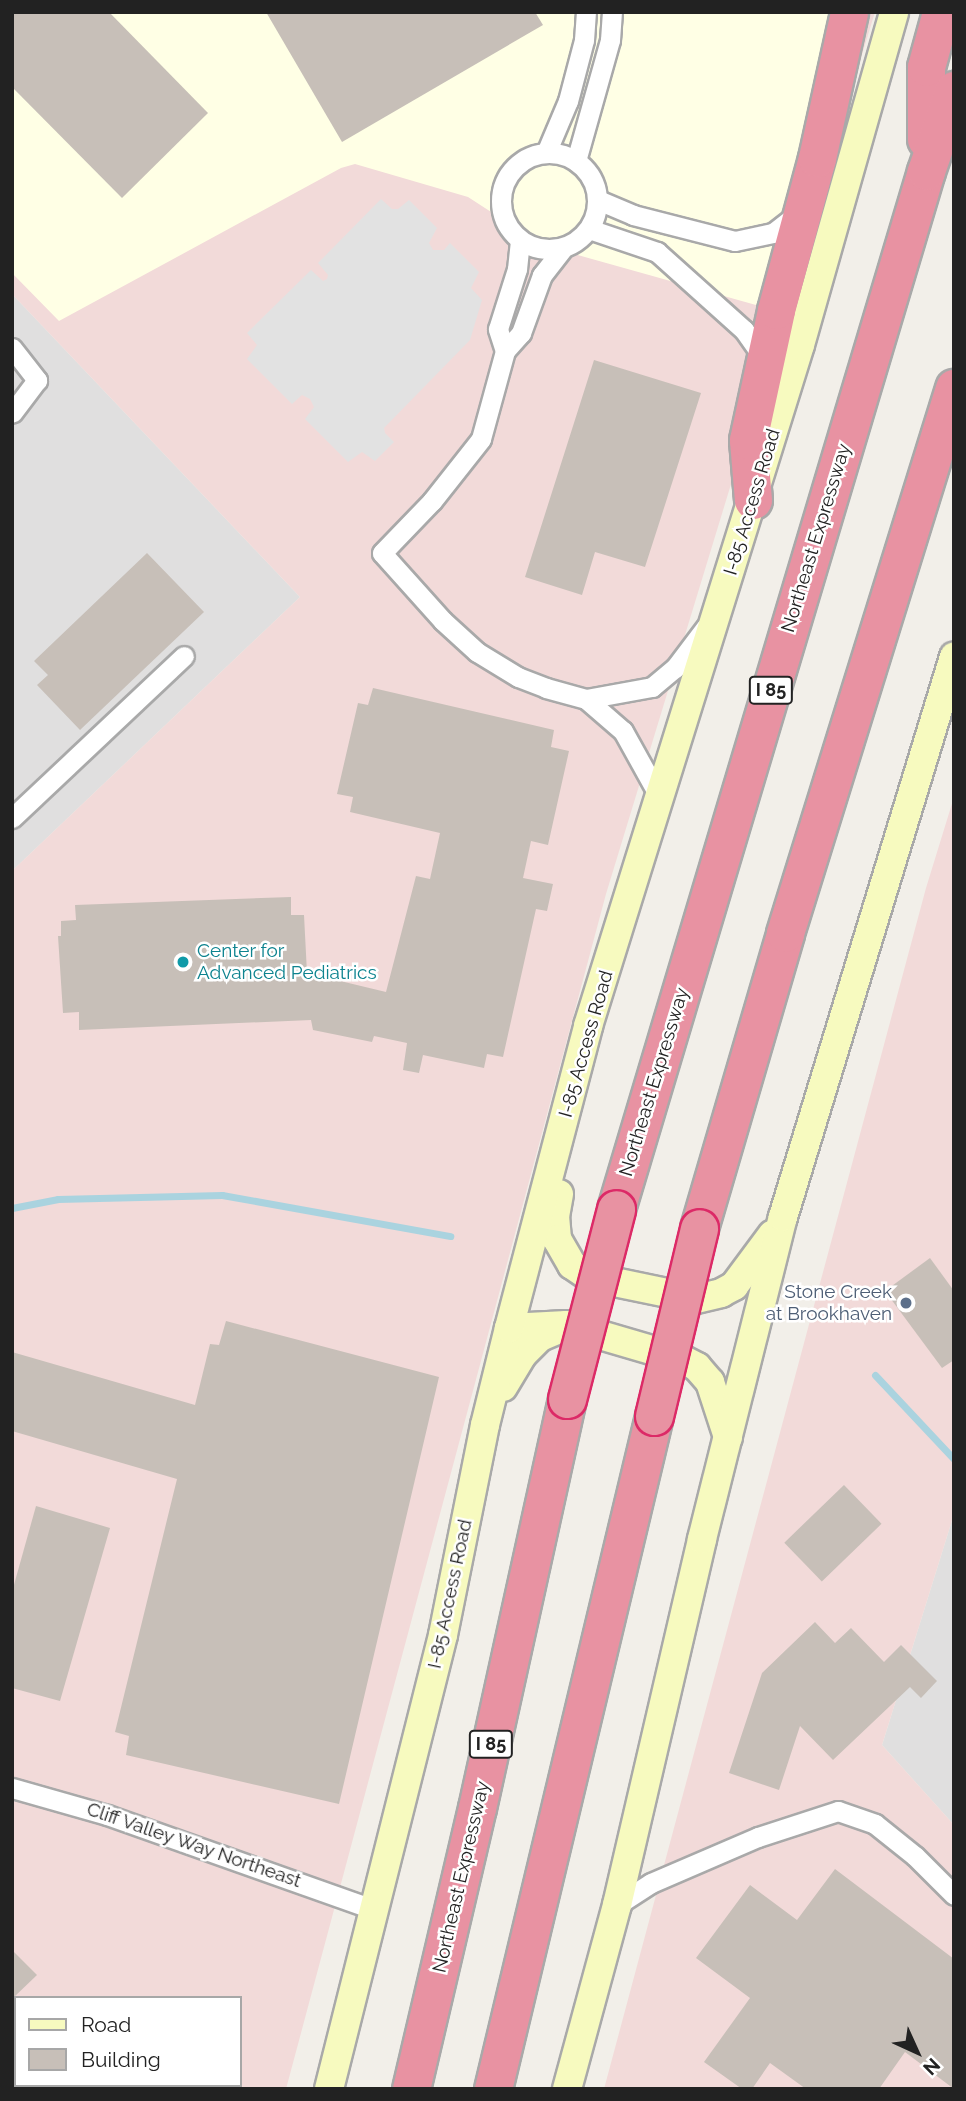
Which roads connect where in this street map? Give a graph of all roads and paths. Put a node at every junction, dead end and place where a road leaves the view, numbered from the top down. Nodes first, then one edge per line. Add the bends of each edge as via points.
1 (586, 12) edge
2 (612, 12) edge
3 (849, 12) edge
4 (894, 12) edge
5 (941, 12) edge
6 (954, 90) edge
7 (546, 153) junction
8 (576, 161) junction
9 (926, 171) junction
10 (598, 200) junction
11 (803, 209) junction
12 (589, 229) junction
13 (520, 240) junction
14 (564, 247) junction
15 (12, 348) edge
16 (505, 351) junction
17 (765, 360) junction
18 (954, 388) edge
19 (12, 413) edge
20 (753, 499) junction
21 (717, 612) junction
22 (184, 656) dead end
23 (954, 657) edge
24 (586, 699) junction
25 (660, 796) junction
26 (12, 818) edge
27 (588, 1026) junction
28 (783, 1217) junction
29 (566, 1325) junction
30 (509, 1328) junction
31 (485, 1426) junction
32 (728, 1437) junction
33 (12, 1788) edge
34 (954, 1895) edge
35 (617, 1905) junction
36 (373, 1909) junction
37 (329, 2089) edge
38 (411, 2089) edge
39 (493, 2089) edge
40 (567, 2089) edge

1 - 7 street via 584,40 568,101
2 - 8 street via 610,40
3 - 11 highway
4 - 20 main road, I-85 Access Road
5 - 9 highway via 926,67
6 - 9 highway, Northeast Expressway / I 85
7 - 8 street
7 - 13 street via 516,166 504,181 502,212 508,228
8 - 10 street via 591,178
9 - 38 highway, Northeast Expressway / I 85, bridge via 616,1209 567,1399
10 - 11 street via 633,215 735,241 773,233
10 - 12 street
11 - 17 highway
12 - 14 street
12 - 17 street via 657,252 744,330
13 - 14 street via 549,250
13 - 16 street via 517,269 498,329
14 - 16 street via 542,275 521,333
15 - 19 street via 37,380
16 - 24 street via 481,439 432,501 382,553 477,652 518,677
17 - 20 highway via 748,440
18 - 39 highway, bridge via 698,1228
20 - 21 main road, I-85 Access Road
21 - 24 street via 665,679 638,691
21 - 25 main road, I-85 Access Road
22 - 26 street
23 - 28 main road
24 - 25 street via 623,731
25 - 27 main road, I-85 Access Road
27 - 28 main road via 555,1216 557,1239 572,1265 590,1277 696,1299 721,1293 745,1275
27 - 30 main road, I-85 Access Road
28 - 32 main road
29 - 30 main road
29 - 31 main road via 540,1337 522,1355
29 - 32 main road via 697,1367 710,1382
30 - 31 main road, I-85 Access Road
31 - 36 main road, I-85 Access Road via 443,1635
32 - 35 main road
33 - 36 street, Cliff Valley Way Northeast via 120,1819
34 - 35 street via 875,1824 838,1811 758,1837 651,1883
35 - 40 main road
36 - 37 main road, I-85 Access Road

